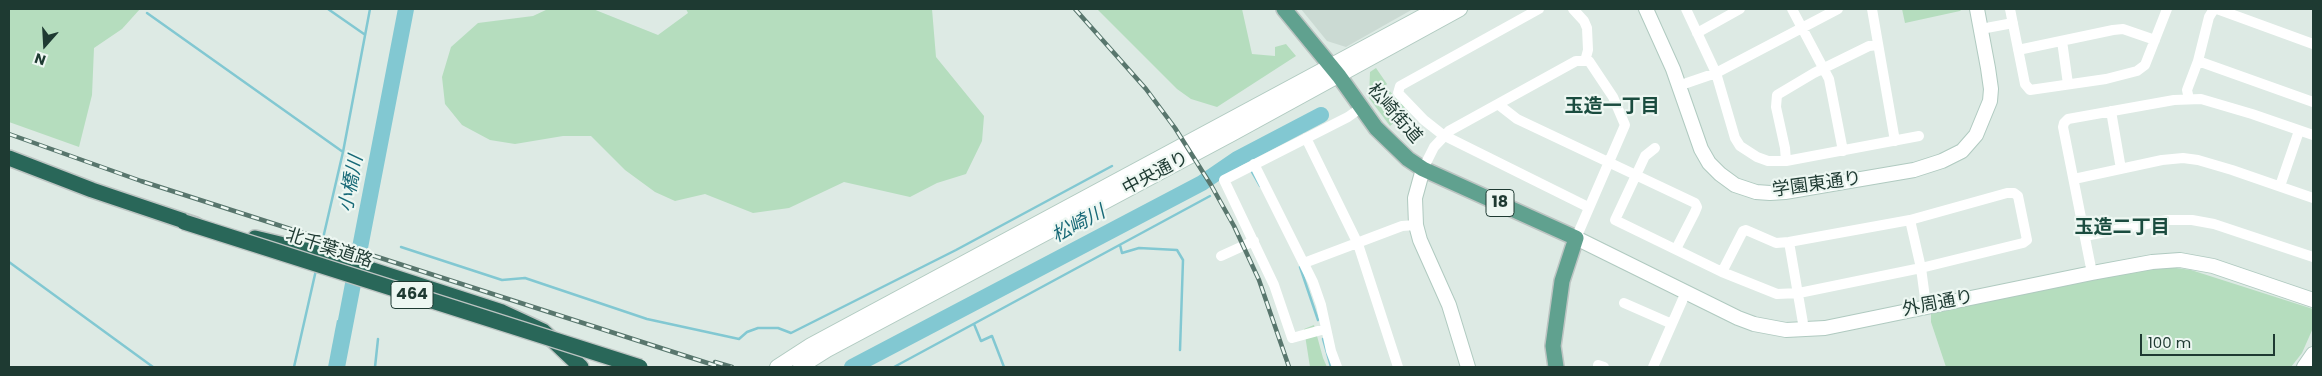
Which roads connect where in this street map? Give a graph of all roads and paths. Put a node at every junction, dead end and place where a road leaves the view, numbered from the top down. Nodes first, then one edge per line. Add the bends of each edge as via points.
1 (1284, 9) edge
2 (1436, 9) edge
3 (1460, 9) edge
4 (1539, 9) edge
5 (1573, 9) edge
6 (1646, 9) edge
7 (1686, 9) edge
8 (1740, 9) edge
9 (1792, 9) edge
10 (1838, 9) edge
11 (1872, 9) edge
12 (1977, 9) edge
13 (2010, 9) edge
14 (2167, 9) edge
15 (2215, 9) edge
16 (2013, 23) junction
17 (1803, 28) junction
18 (1981, 29) junction
19 (1698, 33) junction
20 (2155, 40) junction
21 (2062, 41) junction
22 (2313, 44) edge
23 (1878, 45) junction
24 (2018, 50) junction
25 (1585, 60) junction
26 (2198, 61) junction
27 (1824, 68) junction
28 (1334, 70) junction
29 (1716, 73) junction
30 (2068, 84) junction
31 (1678, 86) junction
32 (2189, 98) junction
33 (2313, 102) edge
34 (1499, 105) junction
35 (1362, 108) junction
36 (2111, 112) junction
37 (2298, 131) junction
38 (1443, 135) junction
39 (1918, 136) dead end
40 (2313, 136) edge
41 (1306, 138) junction
42 (1895, 141) junction
43 (1655, 148) dead end
44 (1843, 151) junction
45 (10, 155) edge
46 (1786, 161) junction
47 (1610, 162) junction
48 (1254, 164) junction
49 (1423, 168) junction
50 (2121, 169) junction
51 (1636, 176) junction
52 (2074, 179) junction
53 (2280, 186) junction
54 (2313, 198) edge
55 (1588, 207) junction
56 (1910, 220) junction
57 (184, 222) junction
58 (1416, 225) junction
59 (2085, 236) junction
60 (1576, 238) junction
61 (1254, 241) junction
62 (1789, 242) junction
63 (1358, 244) junction
64 (1676, 249) junction
65 (1221, 256) dead end
66 (2313, 257) edge
67 (1304, 263) junction
68 (1921, 268) junction
69 (1722, 272) junction
70 (2092, 273) junction
71 (1686, 292) junction
72 (1799, 293) junction
73 (2313, 300) edge
74 (1624, 302) dead end
75 (1924, 306) junction
76 (1672, 324) junction
77 (1325, 329) junction
78 (1804, 330) junction
79 (2313, 354) edge
80 (800, 362) edge
81 (581, 367) edge
82 (640, 367) edge
83 (777, 367) edge
84 (1337, 367) edge
85 (1398, 367) edge
86 (1468, 367) edge
87 (1556, 367) edge
88 (1653, 367) edge
89 (2304, 367) edge

1 - 28 main road, 松崎街道 / 18
2 - 28 street, 中央通り
3 - 28 street, 中央通り
4 - 38 street via 1400,86 1398,93 1412,109
5 - 25 street via 1587,28
6 - 31 street, 学園東通り
7 - 19 street
8 - 19 street
9 - 17 street
10 - 17 street
11 - 23 street
12 - 18 street
13 - 16 street
14 - 20 street
15 - 22 street
15 - 26 street via 2208,17
16 - 18 street
16 - 24 street
17 - 27 street
17 - 29 street
18 - 31 street, 学園東通り via 1991,89 1987,112 1973,140 1962,151 1931,166 1786,192 1756,192 1735,185 1710,163 1701,149
19 - 29 street
20 - 21 street via 2123,29
20 - 30 street via 2145,65 2137,71
21 - 24 street
21 - 30 street
23 - 27 street
23 - 42 street
24 - 30 street via 2025,84 2030,90
25 - 34 street via 1576,61
25 - 47 street via 1593,64 1625,125
26 - 32 street via 2187,90
26 - 33 street
27 - 44 street
27 - 46 street via 1778,95 1775,100
28 - 35 main road, 松崎街道 / 18
28 - 80 street, 中央通り
29 - 31 street
29 - 46 street via 1740,146 1768,161
32 - 36 street
32 - 37 street via 2252,114
34 - 38 street
34 - 47 street via 1517,119
35 - 41 street
35 - 49 main road, 松崎街道 / 18 via 1386,140 1408,160
36 - 50 street
36 - 52 street via 2068,119 2064,123
37 - 40 street
37 - 53 street
38 - 49 street
38 - 55 street
39 - 42 street
41 - 48 street
41 - 63 street
42 - 44 street
43 - 51 street via 1645,156
44 - 46 street
45 - 57 highway, 北千葉道路 / 464
47 - 51 street
47 - 55 street
48 - 61 street via 1224,180
48 - 67 street
49 - 58 street via 1415,198
49 - 60 main road, 松崎街道 / 18
50 - 52 street
50 - 53 street via 2183,158
51 - 64 street via 1695,203 1695,212
51 - 64 street via 1615,220
52 - 59 street
53 - 54 street
55 - 60 street
56 - 62 street
56 - 68 street
56 - 68 street via 2007,193 2018,196 2027,240 2023,243
57 - 81 highway, bridge via 326,254 502,312 543,331
57 - 82 highway, 北千葉道路 / 464, bridge
58 - 63 street via 1402,226
58 - 86 street via 1449,305
59 - 66 street via 2167,220 2192,220 2214,224
59 - 70 street
60 - 71 street, 外周通り
60 - 87 main road via 1562,281 1553,346
61 - 65 street
61 - 77 street via 1274,285 1292,338
62 - 69 street via 1776,243 1743,231
62 - 72 street
63 - 67 street
63 - 85 street
64 - 69 street
67 - 77 street via 1321,305
68 - 72 street
68 - 75 street
69 - 72 street via 1777,294
70 - 73 street, 外周通り via 2180,260 2213,266
70 - 75 street, 外周通り
71 - 76 street
71 - 78 street, 外周通り via 1754,324
72 - 78 street
74 - 76 street
75 - 78 street, 外周通り
76 - 88 street
77 - 84 street
79 - 89 street
80 - 83 street, 中央通り

